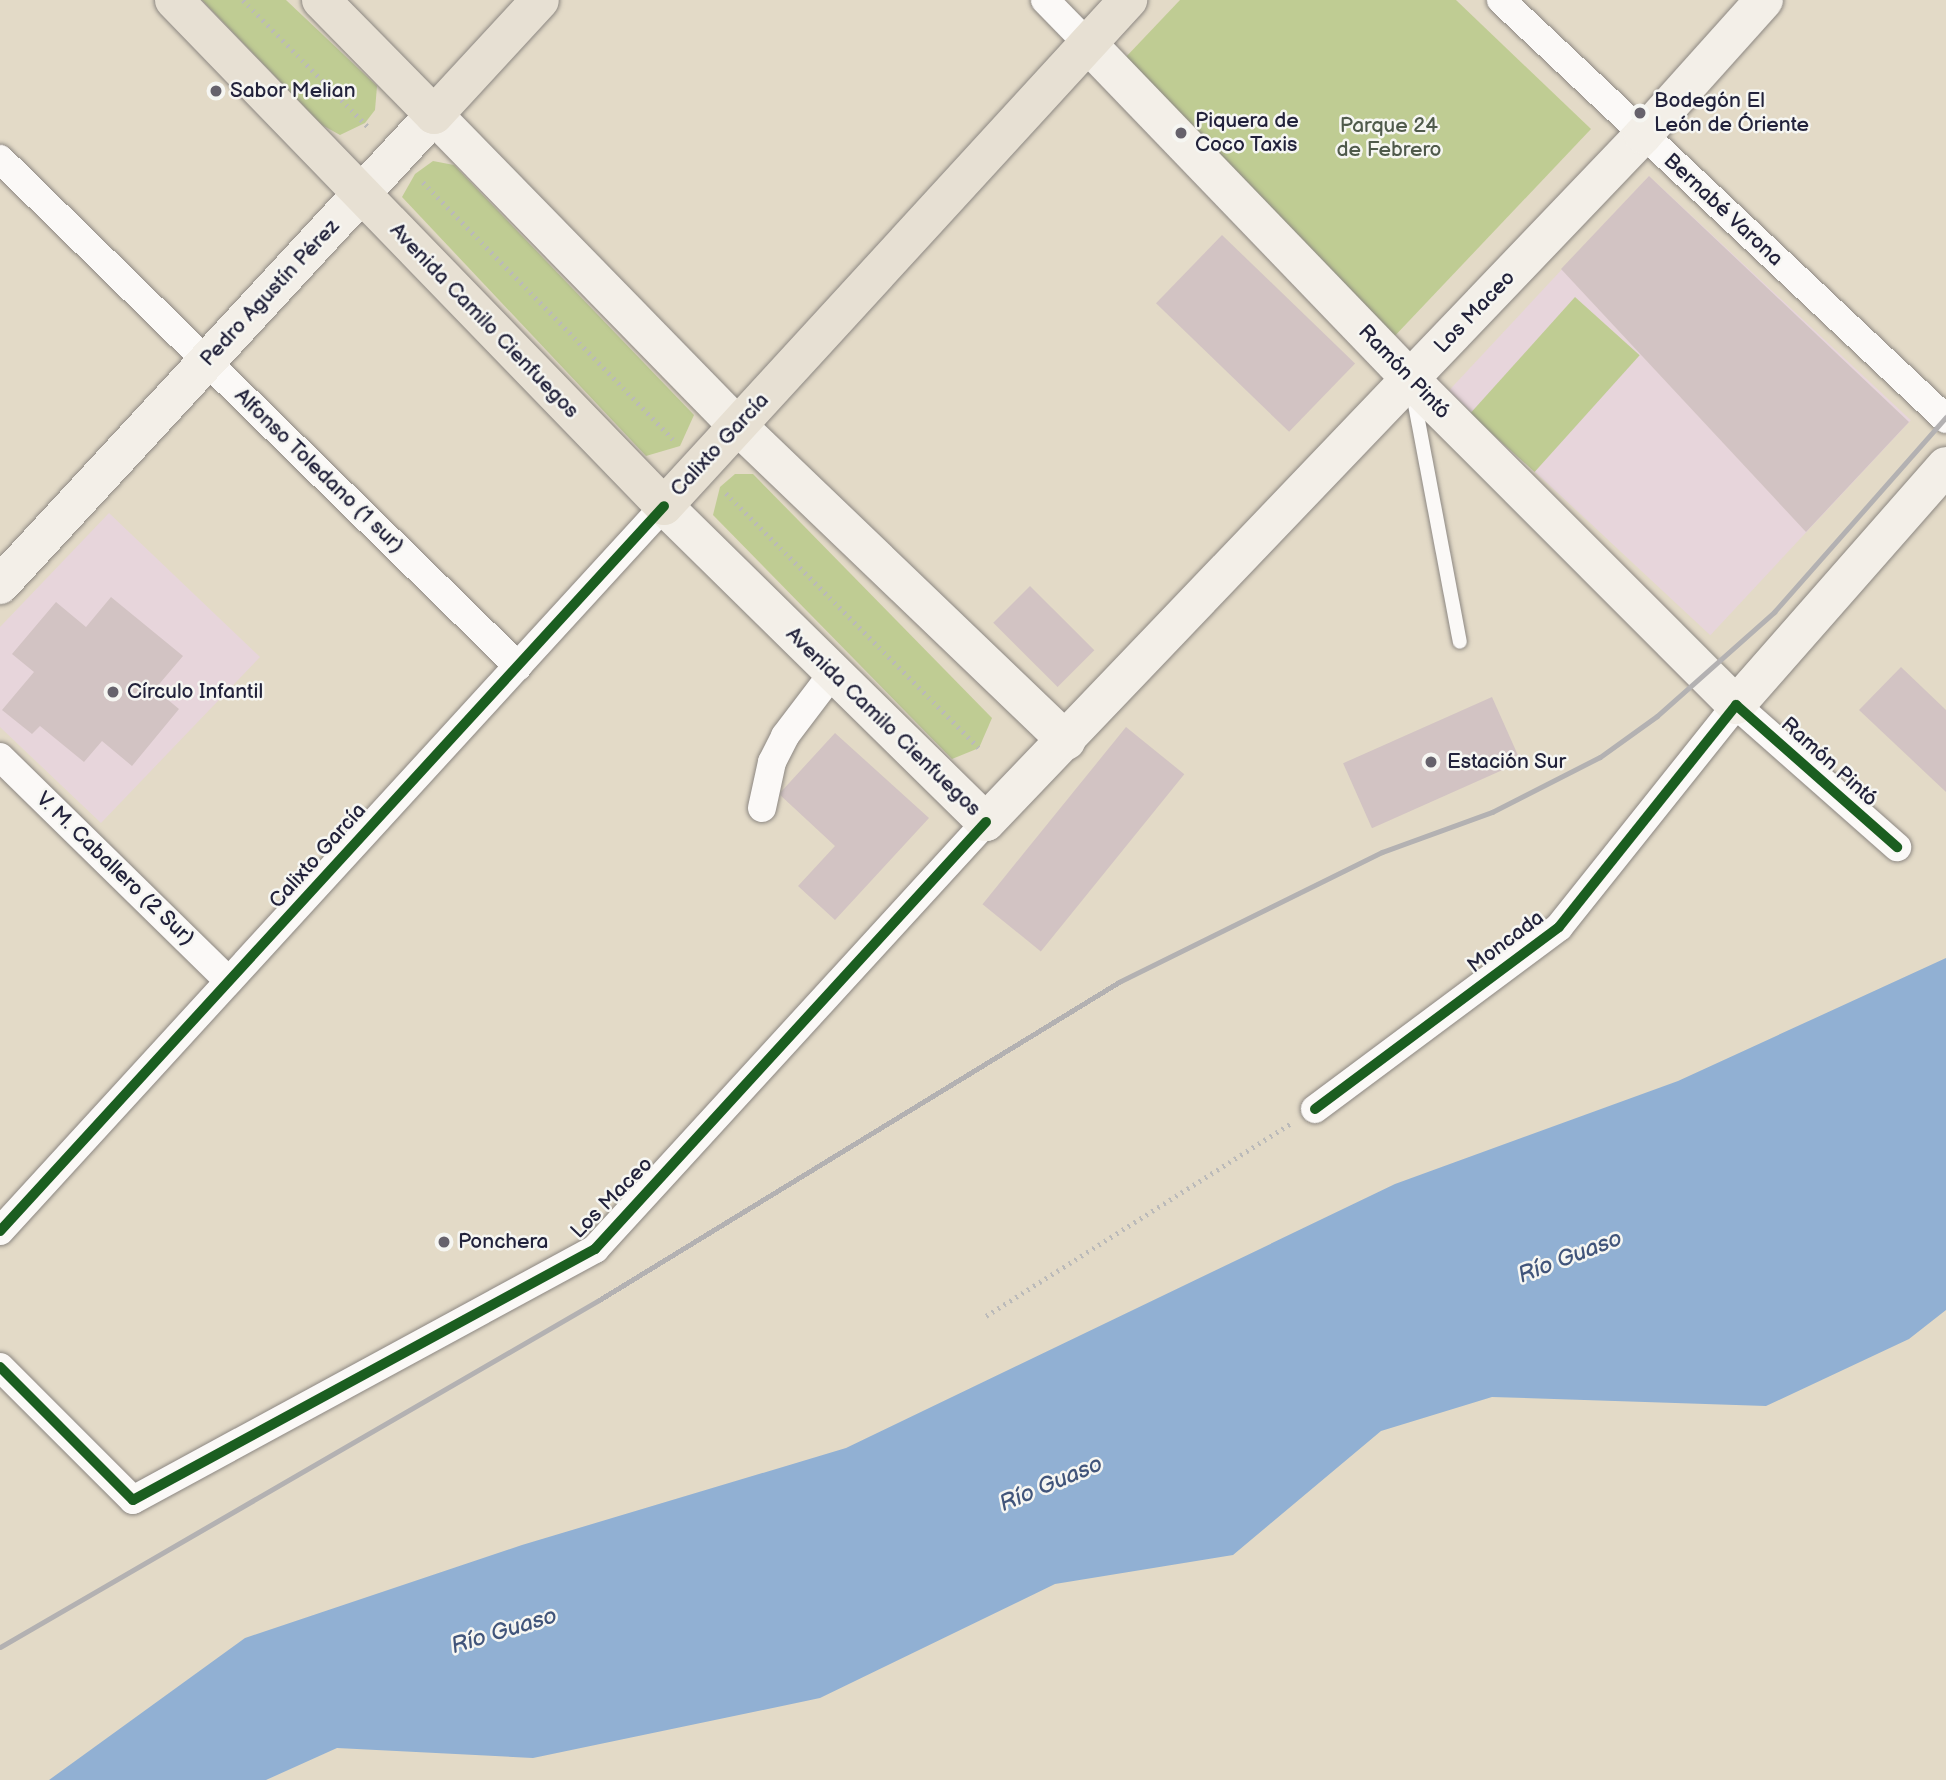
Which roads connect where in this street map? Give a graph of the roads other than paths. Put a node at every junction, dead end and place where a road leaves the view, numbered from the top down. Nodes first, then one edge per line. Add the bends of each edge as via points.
1 (174, 0) edge
2 (321, 0) edge
3 (540, 0) edge
4 (1045, 0) edge
5 (1128, 0) edge
6 (1501, 0) edge
7 (1764, 0) edge
8 (1088, 44) junction
9 (434, 115) junction
10 (1643, 135) junction
11 (0, 159) edge
12 (361, 194) junction
13 (207, 361) junction
14 (1410, 379) junction
15 (1946, 419) edge
16 (738, 426) junction
17 (1946, 466) edge
18 (664, 506) junction
19 (0, 585) edge
20 (1460, 642) dead end
21 (518, 666) junction
22 (832, 674) junction
23 (1736, 705) junction
24 (1066, 741) junction
25 (0, 757) edge
26 (762, 808) dead end
27 (986, 822) junction
28 (1896, 847) dead end
29 (229, 981) junction
30 (1315, 1109) road end
31 (0, 1231) edge
32 (0, 1367) edge

1 - 12 main road, Avenida Camilo Cienfuegos
2 - 9 main road
3 - 9 main road, Pedro Agustín Pérez
4 - 8 street, Ramón Pintó
5 - 8 main road, Calixto García
6 - 10 street, Bernabé Varona
7 - 10 main road, Los Maceo
8 - 14 main road, Ramón Pintó
8 - 16 main road, Calixto García
9 - 12 main road, Pedro Agustín Pérez
9 - 16 main road
10 - 14 main road, Los Maceo
10 - 15 street, Bernabé Varona
11 - 13 street, Alfonso Toledano (1 sur)
12 - 13 main road, Pedro Agustín Pérez
12 - 18 main road, Avenida Camilo Cienfuegos
13 - 19 main road, Pedro Agustín Pérez
13 - 21 street, Alfonso Toledano (1 sur)
14 - 20 lane
14 - 23 main road, Ramón Pintó
14 - 24 main road, Los Maceo
16 - 18 main road, Calixto García
16 - 24 main road
17 - 23 main road, Moncada
18 - 21 street, Calixto García
18 - 22 main road, Avenida Camilo Cienfuegos
21 - 29 street, Calixto García
22 - 26 street via 785,736 772,762
22 - 27 main road, Avenida Camilo Cienfuegos
23 - 28 street, Ramón Pintó
23 - 30 street, Moncada via 1559,927
24 - 27 main road, Avenida Camilo Cienfuegos
25 - 29 street, V. M. Caballero (2 Sur)
27 - 32 street, Los Maceo via 595,1249 133,1500
29 - 31 street, Calixto García

